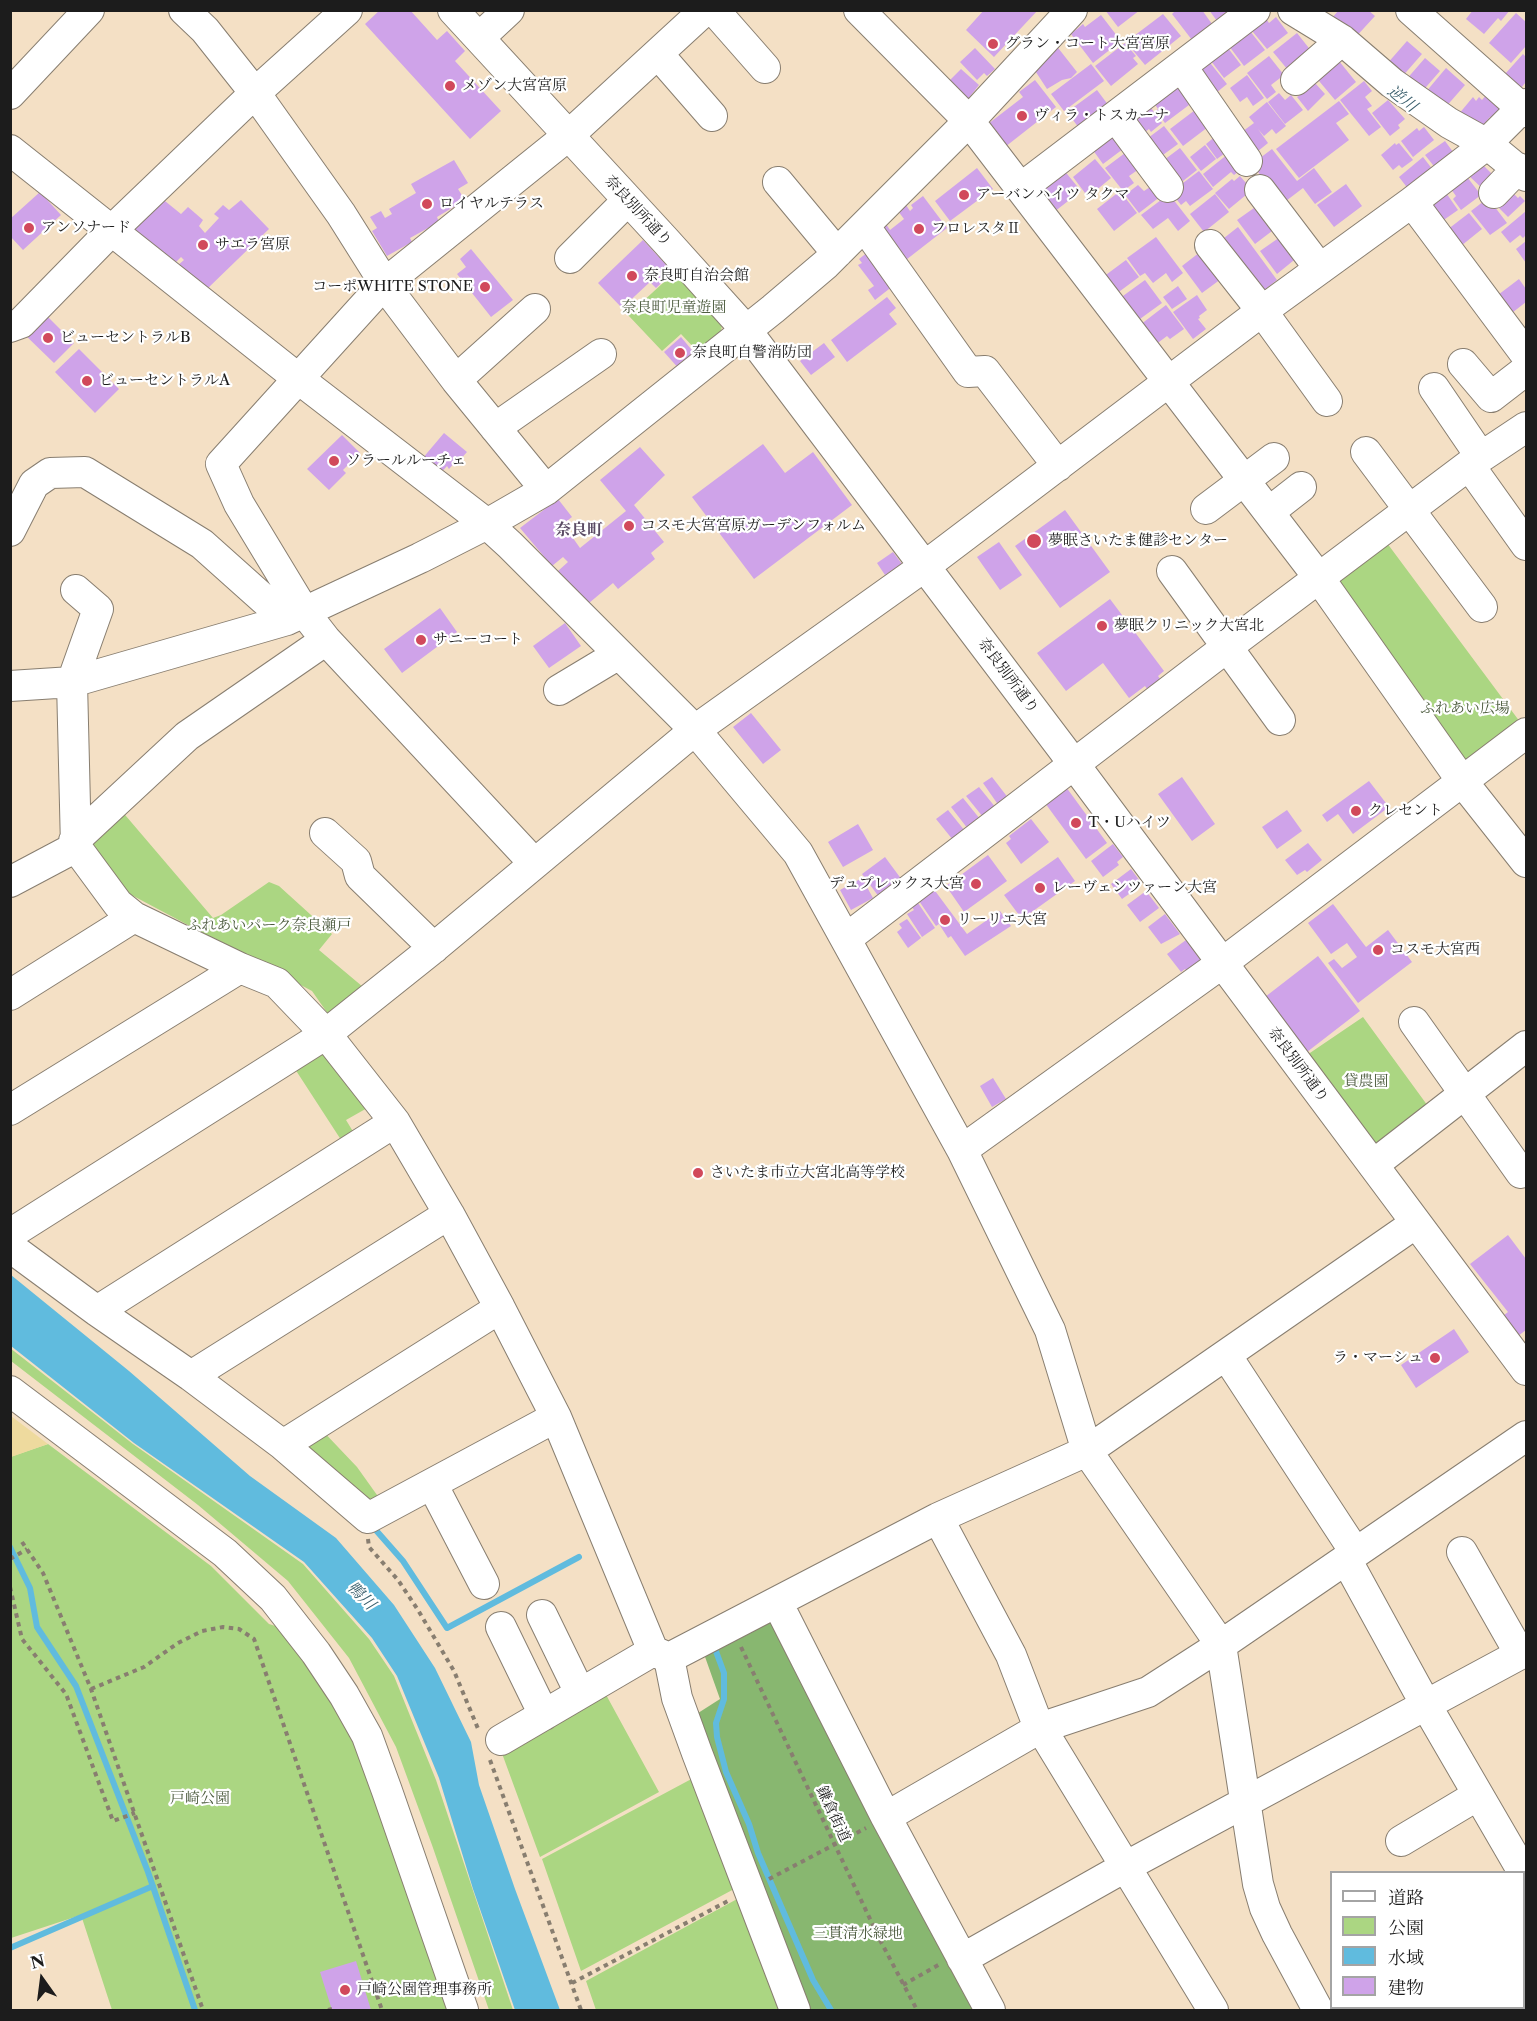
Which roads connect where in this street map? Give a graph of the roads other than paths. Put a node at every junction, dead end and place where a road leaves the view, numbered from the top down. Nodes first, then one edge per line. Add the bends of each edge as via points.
1 (89, 10) edge
2 (184, 10) edge
3 (346, 10) edge
4 (453, 10) edge
5 (509, 10) edge
6 (705, 10) edge
7 (714, 10) edge
8 (859, 10) edge
9 (1072, 10) edge
10 (1255, 10) edge
11 (1293, 10) edge
12 (1411, 10) edge
13 (479, 38) junction
14 (1337, 46) junction
15 (658, 54) junction
16 (1182, 67) junction
17 (765, 68) dead end
18 (1296, 80) dead end
19 (255, 93) junction
20 (10, 94) edge
21 (1525, 108) edge
22 (712, 116) dead end
23 (1116, 117) junction
24 (969, 121) junction
25 (568, 135) junction
26 (1481, 148) junction
27 (10, 150) edge
28 (1247, 161) dead end
29 (1512, 178) edge
30 (778, 182) dead end
31 (1168, 187) dead end
32 (1021, 188) junction
33 (1260, 190) dead end
34 (628, 200) junction
35 (1412, 202) junction
36 (865, 227) junction
37 (112, 231) junction
38 (1210, 245) dead end
39 (837, 253) junction
40 (570, 258) dead end
41 (1320, 268) junction
42 (384, 284) junction
43 (535, 309) dead end
44 (1262, 311) junction
45 (10, 327) edge
46 (746, 330) junction
47 (601, 354) dead end
48 (1527, 355) edge
49 (1463, 364) dead end
50 (1527, 370) edge
51 (300, 380) junction
52 (456, 380) junction
53 (1170, 381) junction
54 (1434, 388) dead end
55 (1327, 401) dead end
56 (1527, 427) edge
57 (495, 428) junction
58 (1366, 452) dead end
59 (1274, 458) dead end
60 (1475, 461) junction
61 (1058, 466) junction
62 (1245, 480) junction
63 (1301, 487) dead end
64 (546, 490) junction
65 (1206, 509) dead end
66 (1411, 509) junction
67 (1269, 512) junction
68 (487, 524) junction
69 (10, 531) edge
70 (1527, 544) edge
71 (925, 566) junction
72 (1172, 571) dead end
73 (1319, 578) junction
74 (76, 590) dead end
75 (1482, 607) dead end
76 (296, 617) junction
77 (326, 640) junction
78 (1227, 647) junction
79 (619, 654) junction
80 (72, 682) junction
81 (10, 686) edge
82 (560, 690) dead end
83 (1280, 720) dead end
84 (695, 730) junction
85 (1527, 733) edge
86 (1074, 764) junction
87 (1462, 781) junction
88 (325, 833) dead end
89 (75, 844) junction
90 (1527, 862) edge
91 (534, 863) junction
92 (10, 882) edge
93 (134, 917) junction
94 (847, 938) junction
95 (434, 948) junction
96 (1221, 964) junction
97 (240, 968) junction
98 (10, 995) edge
99 (1414, 1022) dead end
100 (326, 1034) junction
101 (1526, 1048) edge
102 (1465, 1092) junction
103 (10, 1110) edge
104 (395, 1122) junction
105 (962, 1150) junction
106 (1373, 1165) junction
107 (1521, 1173) dead end
108 (449, 1214) junction
109 (1416, 1222) junction
110 (10, 1234) edge
111 (10, 1247) edge
112 (500, 1308) junction
113 (97, 1311) junction
114 (1226, 1355) junction
115 (1525, 1364) edge
116 (191, 1376) junction
117 (10, 1391) edge
118 (556, 1417) junction
119 (1527, 1436) edge
120 (283, 1445) junction
121 (1087, 1451) junction
122 (432, 1484) junction
123 (938, 1518) junction
124 (1462, 1552) dead end
125 (1351, 1556) junction
126 (484, 1584) dead end
127 (777, 1602) junction
128 (542, 1615) dead end
129 (501, 1627) dead end
130 (1221, 1645) junction
131 (1523, 1652) edge
132 (661, 1654) junction
133 (580, 1693) junction
134 (1426, 1705) junction
135 (544, 1714) junction
136 (1040, 1728) junction
137 (490, 1744) road end
138 (1478, 1795) junction
139 (1245, 1802) junction
140 (886, 1817) junction
141 (1401, 1841) dead end
142 (1125, 1867) junction
143 (1522, 1871) edge
144 (961, 1956) junction
145 (463, 2010) edge
146 (795, 2010) edge
147 (990, 2010) edge
148 (1213, 2010) edge
149 (1318, 2010) edge

1 - 20 street
2 - 19 street
3 - 19 street
4 - 13 street, 奈良別所通り
5 - 13 street
6 - 15 street
7 - 17 street
8 - 24 street
9 - 24 street
10 - 16 street
11 - 14 street
12 - 21 street
13 - 25 street, 奈良別所通り
14 - 18 street
14 - 26 street via 1434,120
15 - 22 street
15 - 25 street
16 - 23 street
16 - 28 street
19 - 37 street
19 - 42 street
21 - 26 street
23 - 31 street
23 - 32 street
24 - 32 street
24 - 36 street
25 - 34 street, 奈良別所通り
25 - 42 street
26 - 29 street
26 - 35 street
27 - 37 street
30 - 39 street
32 - 53 street
33 - 41 street
34 - 40 street
34 - 46 street, 奈良別所通り
35 - 41 street
35 - 48 street
36 - 39 street
36 - 61 street via 968,372 985,371
37 - 45 street via 21,323
37 - 51 street
38 - 44 street
39 - 46 street
41 - 44 street
42 - 51 street
42 - 52 street
43 - 52 street
44 - 53 street
44 - 55 street
46 - 64 street
46 - 71 street, 奈良別所通り
47 - 57 street
49 - 50 street via 1491,397
51 - 68 street
51 - 76 street via 221,464
52 - 57 street
53 - 61 street
53 - 62 street
54 - 60 street
56 - 60 street
57 - 64 street
58 - 66 street
59 - 62 street
60 - 66 street
60 - 70 street
61 - 71 street
62 - 65 street
62 - 67 street
63 - 67 street
64 - 68 street
66 - 73 street
66 - 75 street
67 - 73 street
68 - 76 street
68 - 79 street
69 - 76 street via 34,484 50,472 85,472 202,544
71 - 84 street
71 - 86 street, 奈良別所通り
72 - 78 street
73 - 78 street
73 - 87 street
74 - 80 street via 98,609
76 - 77 street
76 - 80 street
77 - 89 street via 187,736
77 - 91 street
78 - 83 street
78 - 86 street
79 - 82 street
79 - 84 street
80 - 81 street
80 - 89 street
84 - 91 street
84 - 94 street via 798,853
85 - 87 street
86 - 94 street
86 - 96 street, 奈良別所通り
87 - 90 street
87 - 96 street
88 - 95 street via 356,861 360,876
89 - 92 street
89 - 93 street via 118,904
91 - 95 street
93 - 97 street
93 - 98 street
94 - 105 street
95 - 100 street
96 - 105 street
96 - 106 street, 奈良別所通り
97 - 100 street via 277,983
97 - 103 street
99 - 102 street
100 - 104 street
100 - 110 street
101 - 102 street
102 - 106 street
102 - 107 street
104 - 108 street
104 - 113 street
105 - 121 street via 1050,1330
106 - 109 street, 奈良別所通り
108 - 112 street
108 - 116 street
109 - 114 street
109 - 115 street, 奈良別所通り
111 - 113 street
112 - 118 street
112 - 120 street
113 - 116 street
114 - 121 street
114 - 125 street
116 - 120 street
117 - 145 street via 225,1553 273,1598 316,1653 367,1736
118 - 122 street
118 - 132 street
119 - 125 street
120 - 122 street via 368,1518
121 - 123 street
121 - 130 street
122 - 126 street
123 - 127 street
123 - 136 street via 1011,1655
124 - 131 street
125 - 130 street
125 - 134 street
127 - 132 street via 731,1626
127 - 140 street
128 - 133 street
129 - 135 street
130 - 136 street via 1149,1692
130 - 139 street
131 - 134 street
132 - 133 street
132 - 146 street
133 - 135 street
134 - 138 street
134 - 139 street
135 - 137 street
136 - 140 street
136 - 142 street
138 - 141 street
138 - 143 street
139 - 142 street
139 - 149 street via 1264,1908
140 - 144 street
142 - 144 street
142 - 148 street
144 - 147 street

